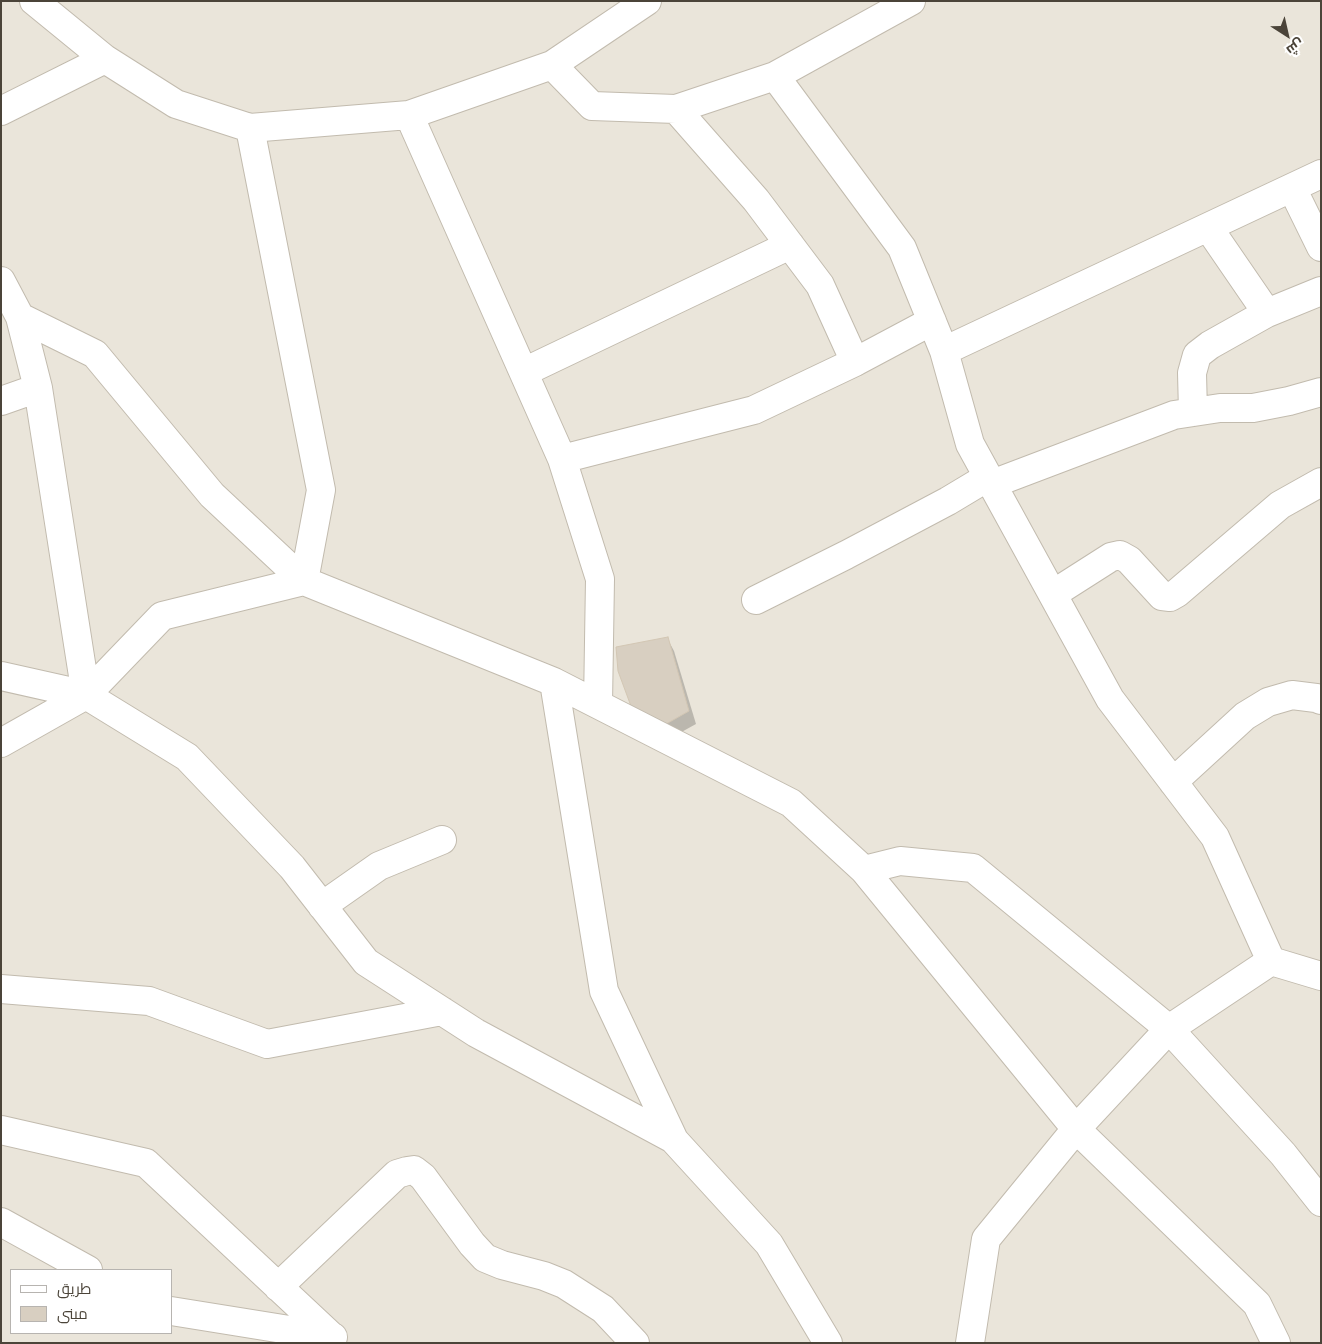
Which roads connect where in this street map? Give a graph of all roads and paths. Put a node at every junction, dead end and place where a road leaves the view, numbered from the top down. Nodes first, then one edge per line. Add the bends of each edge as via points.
1 (34, 1) edge
2 (646, 1) edge
3 (911, 1) edge
4 (105, 59) junction
5 (552, 65) junction
6 (775, 76) junction
7 (676, 109) junction
8 (1, 111) edge
9 (409, 115) junction
10 (250, 128) junction
11 (1321, 174) edge
12 (1292, 188) junction
13 (1208, 227) junction
14 (790, 245) junction
15 (1321, 247) edge
16 (1, 281) edge
17 (1321, 291) edge
18 (1267, 313) junction
19 (20, 316) junction
20 (932, 321) junction
21 (944, 351) junction
22 (855, 362) junction
23 (524, 372) junction
24 (38, 388) junction
25 (1321, 392) edge
26 (1, 401) edge
27 (1193, 412) junction
28 (562, 459) junction
29 (990, 480) junction
30 (1321, 482) edge
31 (304, 581) junction
32 (1053, 594) junction
33 (756, 600) dead end
34 (1, 676) edge
35 (554, 682) junction
36 (86, 695) junction
37 (1321, 700) edge
38 (598, 704) junction
39 (1, 742) edge
40 (1173, 782) junction
41 (442, 840) dead end
42 (864, 870) junction
43 (322, 906) junction
44 (1271, 960) junction
45 (1321, 976) edge
46 (1, 989) edge
47 (442, 1011) junction
48 (1169, 1029) junction
49 (1076, 1128) junction
50 (1, 1130) edge
51 (674, 1140) junction
52 (1321, 1202) edge
53 (1, 1222) edge
54 (86, 1269) edge
55 (278, 1287) junction
56 (172, 1311) edge
57 (334, 1340) edge
58 (635, 1343) edge
59 (828, 1343) edge
60 (970, 1343) edge
61 (1276, 1343) edge

1 - 4 street
2 - 5 street
3 - 6 street
4 - 8 street
4 - 10 street via 176,104
5 - 7 street via 592,106
5 - 9 street
6 - 7 street
6 - 20 street via 902,248
7 - 14 street via 756,200
9 - 10 street
9 - 23 street
10 - 31 street via 322,490
11 - 12 street
12 - 13 street
12 - 15 street
13 - 18 street
13 - 21 street
14 - 22 street via 820,285
14 - 23 street
16 - 19 street
17 - 18 street
18 - 27 street via 1198,354 1192,373
19 - 24 street
19 - 31 street via 95,354 212,495
20 - 21 street
20 - 22 street
21 - 29 street via 970,444
22 - 28 street via 754,410
23 - 28 street
24 - 26 street
24 - 36 street
25 - 27 street via 1252,408
27 - 29 street
28 - 38 street via 600,580
29 - 32 street
29 - 33 street
30 - 32 street via 1280,505 1170,597 1162,596 1129,560 1120,555 1111,557
31 - 35 street
31 - 36 street via 162,616
32 - 40 street via 1110,699
34 - 36 street
35 - 38 street
35 - 51 street via 604,991
36 - 39 street
36 - 43 street via 188,757 292,867
37 - 40 street via 1292,695 1268,702 1245,716
38 - 42 street via 791,803
40 - 44 street via 1215,837
41 - 43 street via 378,866
42 - 48 street via 900,861 973,868
42 - 49 street
43 - 47 street via 366,962
44 - 45 street
44 - 48 street
46 - 47 street via 149,1001 267,1044
47 - 51 street
48 - 49 street
48 - 52 street via 1283,1154
49 - 60 street via 986,1239
49 - 61 street via 1257,1304
50 - 55 street via 146,1164
51 - 59 street via 769,1244
53 - 54 street
55 - 57 street
55 - 58 street via 397,1174 414,1170 485,1258 564,1284 603,1309
56 - 57 street

